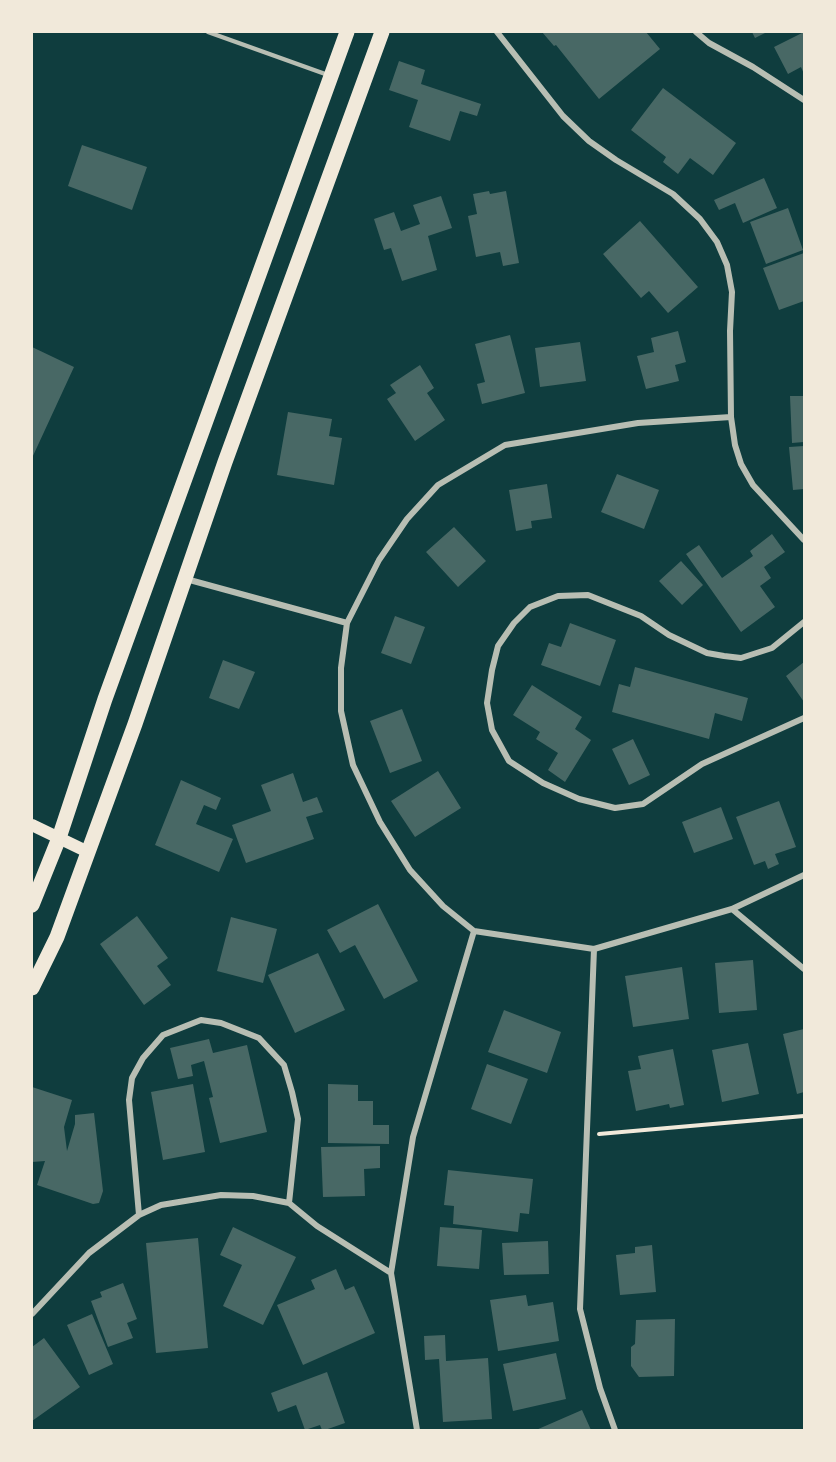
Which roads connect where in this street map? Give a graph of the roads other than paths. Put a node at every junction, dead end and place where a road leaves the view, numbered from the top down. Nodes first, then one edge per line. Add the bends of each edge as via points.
1 (208, 32) edge
2 (347, 32) edge
3 (382, 32) edge
4 (497, 32) edge
5 (696, 32) edge
6 (331, 75) junction
7 (804, 100) edge
8 (731, 417) junction
9 (804, 540) edge
10 (186, 579) junction
11 (804, 622) edge
12 (347, 623) junction
13 (804, 718) edge
14 (32, 825) edge
15 (59, 838) junction
16 (88, 852) junction
17 (804, 875) edge
18 (32, 905) edge
19 (732, 909) junction
20 (474, 931) junction
21 (594, 950) junction
22 (804, 969) edge
23 (32, 988) edge
24 (289, 1203) junction
25 (139, 1215) junction
26 (391, 1273) junction
27 (32, 1314) edge
28 (417, 1431) edge
29 (615, 1431) edge

1 - 6 lane
2 - 6 main road
3 - 10 main road
4 - 8 street via 563,116 589,141 673,194 700,219 717,242 732,292
5 - 7 street
6 - 15 main road via 109,688
8 - 9 street via 735,446 753,485
8 - 12 street via 638,423 505,445 438,484 406,519 379,560
10 - 12 street
10 - 16 main road
11 - 13 street via 772,648 741,658 707,653 640,616 588,595 558,596 530,607 498,646 487,703 492,730 509,760 543,783 579,799 615,808 643,804 702,764
12 - 20 street via 341,711 353,765 380,822 410,870 443,906
14 - 15 main road
15 - 16 main road
15 - 18 main road
16 - 23 main road via 57,937
17 - 19 street
19 - 21 street
19 - 22 street
20 - 21 street
20 - 26 street via 413,1137
21 - 29 street via 580,1309
24 - 25 street via 221,1195 161,1205
24 - 25 street via 298,1119 284,1065 259,1038 221,1023 201,1020 163,1035 132,1078 129,1100
24 - 26 street via 317,1226
25 - 27 street via 89,1253
26 - 28 street

